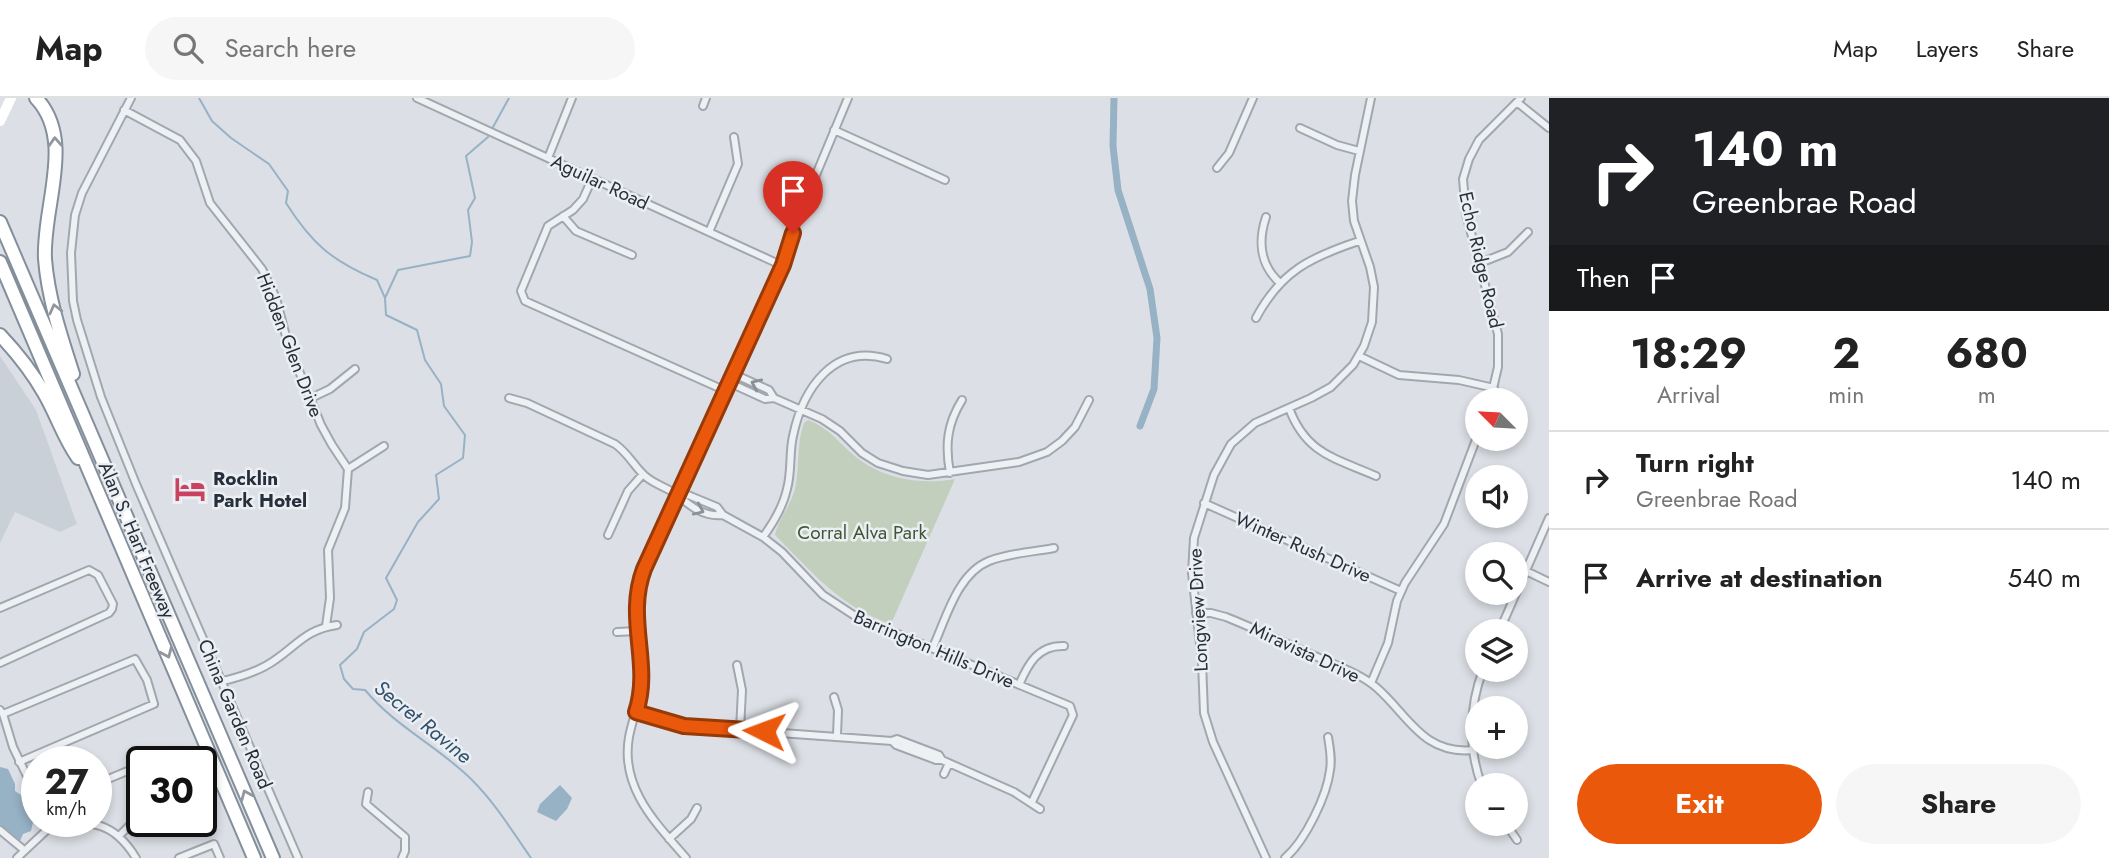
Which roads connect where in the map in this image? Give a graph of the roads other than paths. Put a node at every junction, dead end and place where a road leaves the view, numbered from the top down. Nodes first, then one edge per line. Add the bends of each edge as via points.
1 (10, 98) edge
2 (36, 98) edge
3 (416, 98) edge
4 (572, 98) edge
5 (706, 98) edge
6 (848, 98) edge
7 (1253, 98) edge
8 (1371, 98) edge
9 (1520, 100) edge
10 (127, 104) edge
11 (703, 106) dead end
12 (0, 121) edge
13 (1300, 128) dead end
14 (1549, 128) edge
15 (834, 130) junction
16 (734, 137) dead end
17 (1359, 151) junction
18 (548, 158) junction
19 (1217, 168) dead end
20 (592, 178) junction
21 (945, 180) dead end
22 (563, 216) junction
23 (1266, 217) dead end
24 (0, 222) edge
25 (709, 232) junction
26 (1528, 232) dead end
27 (1359, 241) junction
28 (632, 255) dead end
29 (0, 262) edge
30 (1480, 263) junction
31 (783, 265) junction
32 (1280, 283) junction
33 (1256, 318) dead end
34 (0, 335) edge
35 (1359, 356) junction
36 (887, 359) dead end
37 (355, 369) dead end
38 (734, 374) junction
39 (730, 383) junction
40 (1494, 388) joint
41 (726, 391) junction
42 (311, 398) junction
43 (509, 398) dead end
44 (774, 398) junction
45 (962, 400) dead end
46 (1089, 400) dead end
47 (1289, 408) junction
48 (802, 410) junction
49 (96, 444) junction
50 (384, 446) dead end
51 (1471, 452) edge
52 (348, 468) junction
53 (643, 474) junction
54 (950, 474) junction
55 (1377, 476) dead end
56 (92, 477) junction
57 (679, 496) junction
58 (1204, 503) junction
59 (1549, 517) edge
60 (608, 535) dead end
61 (764, 537) junction
62 (1054, 548) dead end
63 (1528, 566) edge
64 (1528, 572) edge
65 (1549, 582) edge
66 (1401, 591) junction
67 (0, 608) edge
68 (1196, 613) junction
69 (337, 625) dead end
70 (326, 626) junction
71 (637, 631) junction
72 (617, 632) dead end
73 (1064, 646) dead end
74 (933, 648) junction
75 (0, 663) edge
76 (737, 665) dead end
77 (223, 681) junction
78 (1371, 683) junction
79 (1019, 685) junction
80 (834, 697) dead end
81 (2, 712) edge
82 (636, 712) junction
83 (740, 730) junction
84 (837, 736) junction
85 (1328, 737) dead end
86 (1465, 749) edge
87 (945, 761) junction
88 (19, 762) junction
89 (21, 766) edge
90 (944, 774) dead end
91 (368, 792) dead end
92 (1032, 802) junction
93 (697, 808) dead end
94 (1040, 809) dead end
95 (126, 829) edge
96 (0, 830) edge
97 (112, 830) edge
98 (119, 836) junction
99 (1514, 836) edge
100 (37, 837) edge
101 (669, 839) junction
102 (1517, 840) dead end
103 (24, 850) junction
104 (17, 858) edge
105 (136, 858) edge
106 (179, 858) edge
107 (220, 858) edge
108 (254, 858) edge
109 (273, 858) edge
110 (298, 858) edge
111 (402, 858) edge
112 (686, 858) edge
113 (1266, 858) edge
114 (1285, 858) edge

1 - 12 main road
49 -> 2 highway via 49,284 45,240 56,141 52,120
3 - 18 street, Aguilar Road
4 - 18 street
5 - 11 street
6 - 15 street
7 - 19 street via 1229,153
8 - 17 street, Longview Drive
9 - 14 street
9 - 30 street, Echo Ridge Road via 1485,133 1463,179 1464,202
10 - 42 street, Hidden Glen Drive via 180,140 196,161 210,203 261,269 276,298 288,344
10 - 77 street, China Garden Road via 75,215 73,301 108,414
13 - 17 street
15 - 21 street
15 - 31 street
16 - 25 street via 738,164
17 - 27 street, Longview Drive via 1352,201
18 - 20 street, Aguilar Road
20 - 22 street via 583,199
20 - 25 street, Aguilar Road
22 - 28 street via 576,231
22 - 41 street via 548,226 521,291 526,301
23 - 32 street via 1261,250 1267,268
24 - 49 highway, Alan S. Hart Freeway
25 - 31 street, Aguilar Road
26 - 30 street via 1508,252
27 - 32 street via 1305,262
27 - 35 street, Longview Drive via 1370,267 1375,298
29 - 56 highway, Alan S. Hart Freeway
30 - 40 street, Echo Ridge Road via 1498,334
31 - 38 street
32 - 33 street
34 - 56 highway via 46,395 66,440
35 - 40 street via 1399,375
35 - 47 street, Longview Drive via 1331,387
36 - 48 street via 866,355 838,362 820,377
37 - 42 street
38 - 39 street
44 -> 38 street via 769,390
39 - 41 street
39 - 44 street via 765,399
41 - 57 street
42 - 52 street, Hidden Glen Drive via 325,435
43 - 53 street, Barrington Hills Drive via 615,444
44 - 48 street
45 - 54 street via 948,430
46 - 54 street via 1075,427 1047,452 1019,462
47 - 55 street via 1311,445
47 - 58 street, Longview Drive via 1255,423 1231,444
48 - 54 street via 831,424 878,463 916,474
48 - 61 street via 793,434 787,490
109 -> 49 highway, Alan S. Hart Freeway
50 - 52 street
51 - 66 street via 1444,524
52 - 70 street via 345,508 328,550
53 - 57 street, Barrington Hills Drive
53 - 60 street via 628,491
56 -> 108 highway, Alan S. Hart Freeway
57 - 61 street, Barrington Hills Drive via 684,504 713,516 723,515
57 - 71 street via 639,581
58 - 66 street, Winter Rush Drive
58 - 68 street, Longview Drive via 1192,562
59 - 63 street
61 - 74 street, Barrington Hills Drive via 843,609
62 - 74 street via 996,559 971,572
64 - 65 street
66 - 78 street via 1388,643
67 - 75 street via 89,570 98,575 113,604 113,609
68 - 78 street, Miravista Drive via 1234,620
68 - 113 street, Longview Drive via 1208,727
69 - 70 street
70 - 77 street via 262,668
71 - 72 street
71 - 82 street via 642,681
73 - 79 street via 1037,655
74 - 79 street, Barrington Hills Drive
76 - 83 street
77 - 110 street, China Garden Road
78 - 86 street, Miravista Drive via 1424,736
79 - 92 street, Barrington Hills Drive via 1073,710
80 - 84 street
81 - 88 street
81 - 88 street via 135,660 147,680 154,704
82 - 83 street via 684,726
82 - 101 street via 628,744 631,776 642,804
83 - 84 street
84 - 87 street via 897,739
85 - 114 street via 1328,781 1303,837
87 - 90 street
87 - 92 street
88 - 89 street
91 - 111 street via 366,804 405,836
92 - 94 street
93 - 101 street
95 - 98 street
96 - 103 street
97 - 98 street
98 - 105 street
99 - 102 street
100 - 103 street
101 - 112 street
103 - 104 street
106 - 107 street via 214,844

